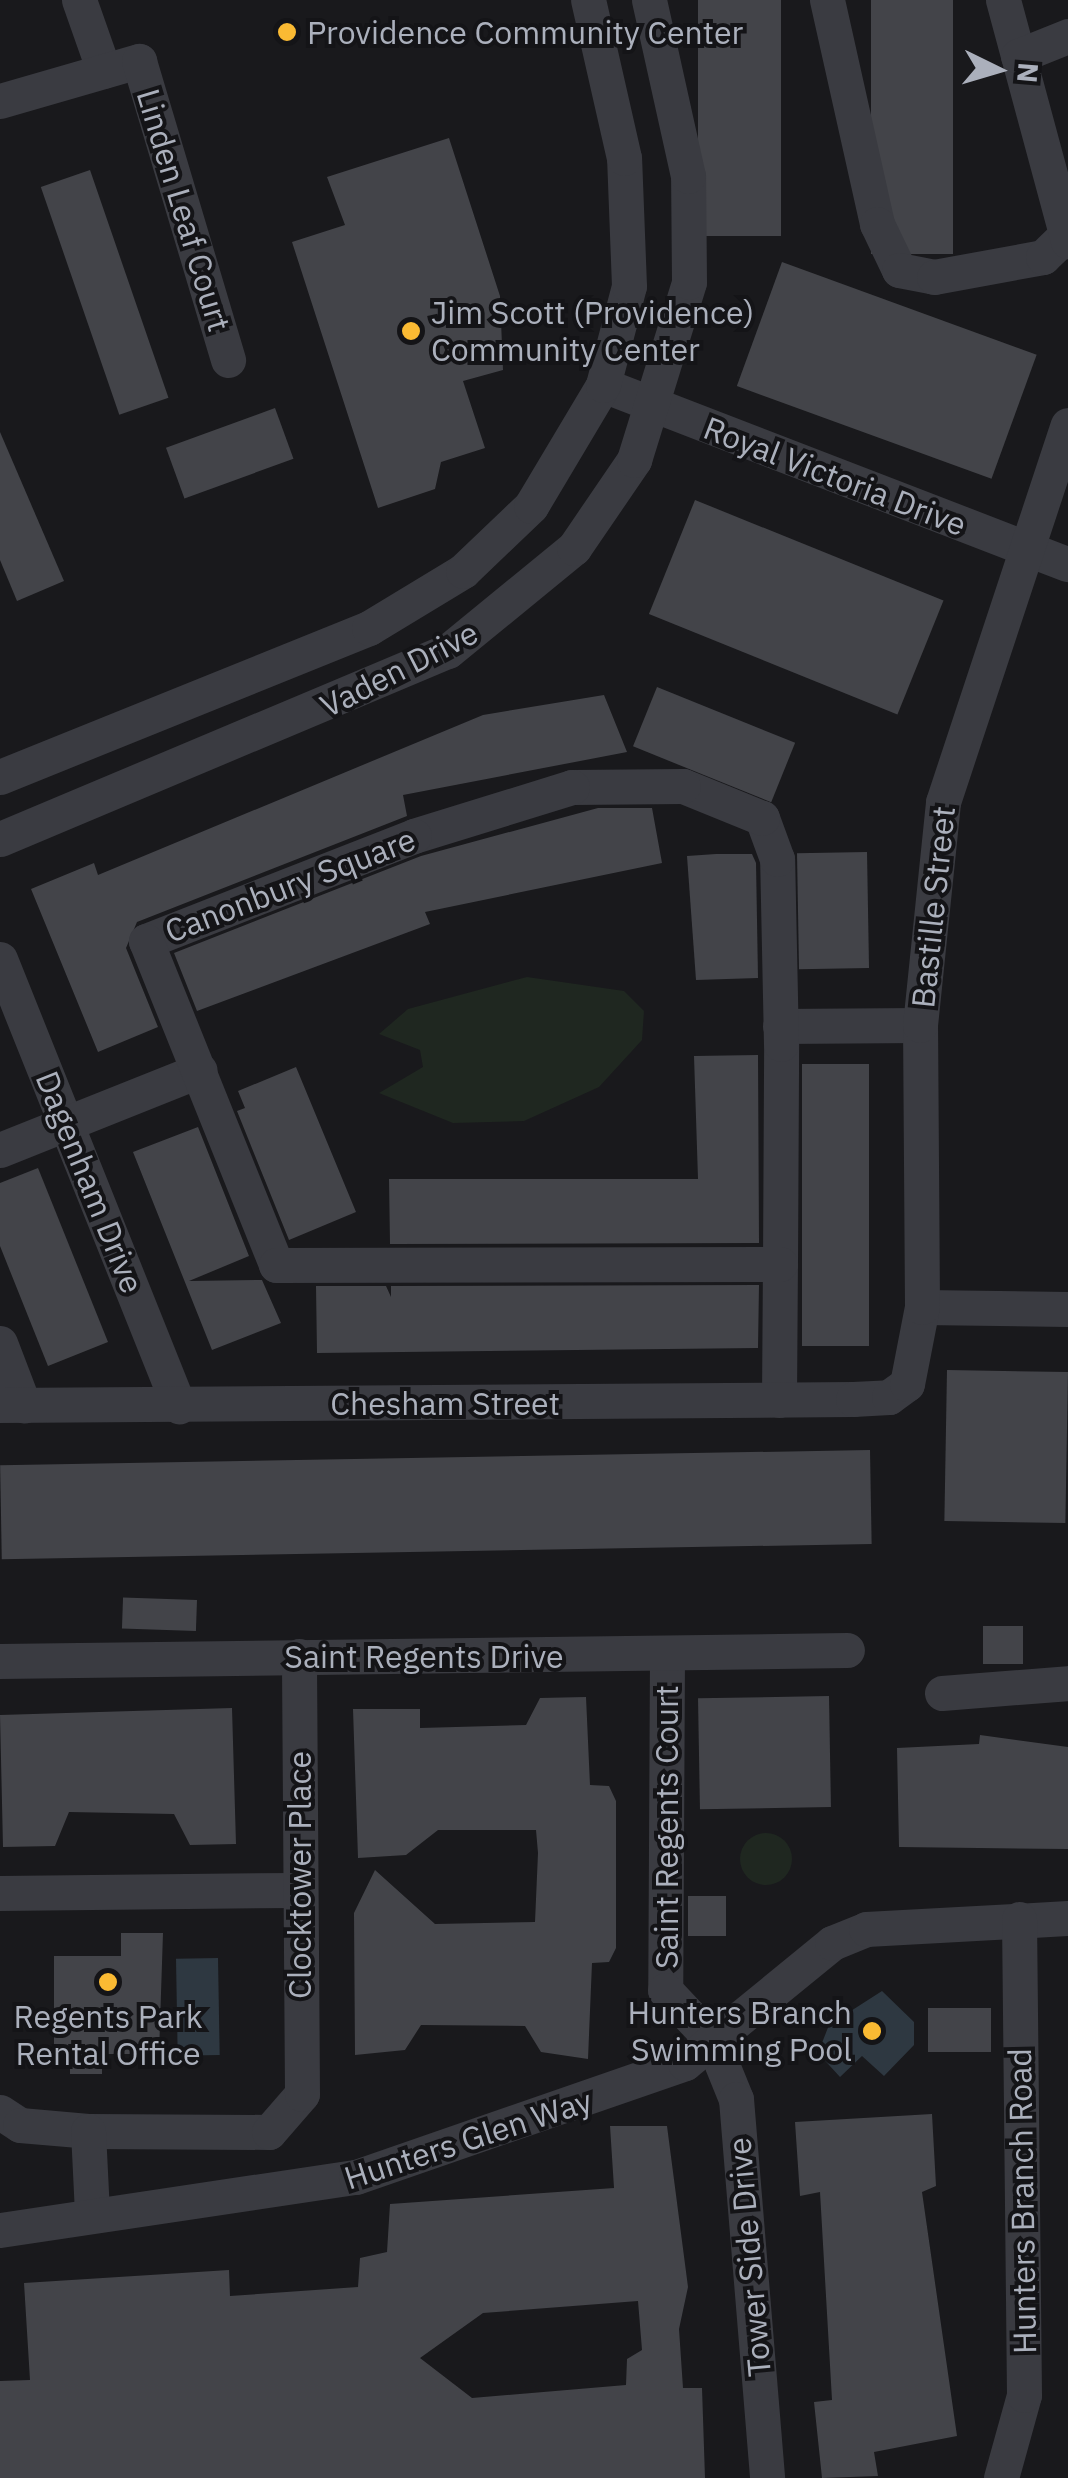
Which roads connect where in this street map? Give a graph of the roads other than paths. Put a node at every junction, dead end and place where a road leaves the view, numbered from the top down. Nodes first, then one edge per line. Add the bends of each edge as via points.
1 (79, 0) edge
2 (588, 0) edge
3 (649, 0) edge
4 (827, 0) edge
5 (1002, 0) edge
6 (1068, 36) edge
7 (1018, 56) junction
8 (104, 71) junction
9 (0, 101) edge
10 (1067, 236) edge
11 (228, 360) dead end
12 (603, 384) junction
13 (656, 408) junction
14 (1068, 425) edge
15 (1024, 547) junction
16 (1068, 564) edge
17 (0, 777) edge
18 (0, 839) edge
19 (0, 959) edge
20 (920, 1025) junction
21 (780, 1026) junction
22 (200, 1070) junction
23 (67, 1122) junction
24 (0, 1150) edge
25 (780, 1264) junction
26 (922, 1306) junction
27 (1068, 1309) edge
28 (0, 1343) edge
29 (889, 1396) joint
30 (778, 1400) junction
31 (12, 1406) edge
32 (179, 1406) junction
33 (848, 1650) dead end
34 (667, 1655) junction
35 (299, 1656) junction
36 (0, 1661) edge
37 (1068, 1684) edge
38 (942, 1692) dead end
39 (297, 1890) junction
40 (0, 1894) edge
41 (1068, 1918) edge
42 (1019, 1919) junction
43 (712, 2040) junction
44 (0, 2112) edge
45 (88, 2131) junction
46 (92, 2213) junction
47 (0, 2230) edge
48 (767, 2478) edge
49 (1001, 2478) edge

1 - 8 street
2 - 12 street, Vaden Drive via 624,158 632,244
3 - 13 street, Vaden Drive via 691,207 689,282
4 - 10 street via 877,224 900,270 934,277 1043,258
5 - 7 street
6 - 7 street
7 - 10 street
8 - 9 street
8 - 11 street, Linden Leaf Court via 139,61
12 - 13 street, Royal Victoria Drive
12 - 17 street, Vaden Drive via 531,506 418,602
13 - 15 street, Royal Victoria Drive
13 - 18 street, Vaden Drive via 574,548 448,651
14 - 15 street, Bastille Street
15 - 16 street, Royal Victoria Drive
15 - 20 street, Bastille Street via 950,764
19 - 23 street, Dagenham Drive
20 - 21 street
20 - 26 street, Bastille Street
21 - 22 street, Canonbury Square via 778,859 762,818 683,786 618,782 516,800 146,941
21 - 25 street, Canonbury Square
22 - 23 street
22 - 25 street, Canonbury Square via 276,1265
23 - 24 street
23 - 32 street, Dagenham Drive
25 - 30 street, Canonbury Square
26 - 27 street
26 - 29 street, Bastille Street via 917,1362
28 - 31 street
29 - 30 street, Chesham Street
30 - 32 street, Chesham Street
31 - 32 street, Chesham Street
33 - 34 street, Saint Regents Drive
34 - 35 street, Saint Regents Drive
34 - 43 street, Saint Regents Court via 665,1990
35 - 36 street, Saint Regents Drive
35 - 39 street, Clocktower Place
37 - 38 street
39 - 40 street
39 - 45 street, Clocktower Place via 302,2094 269,2132
41 - 42 street, Hunters Glen Way
42 - 43 street, Hunters Glen Way via 904,1924 832,1943
42 - 49 street, Hunters Branch Road via 1024,2396
43 - 46 street, Hunters Glen Way via 649,2080 356,2177
43 - 48 street, Tower Side Drive via 736,2099
44 - 45 street via 20,2125
45 - 46 street
46 - 47 street, Hunters Glen Way

